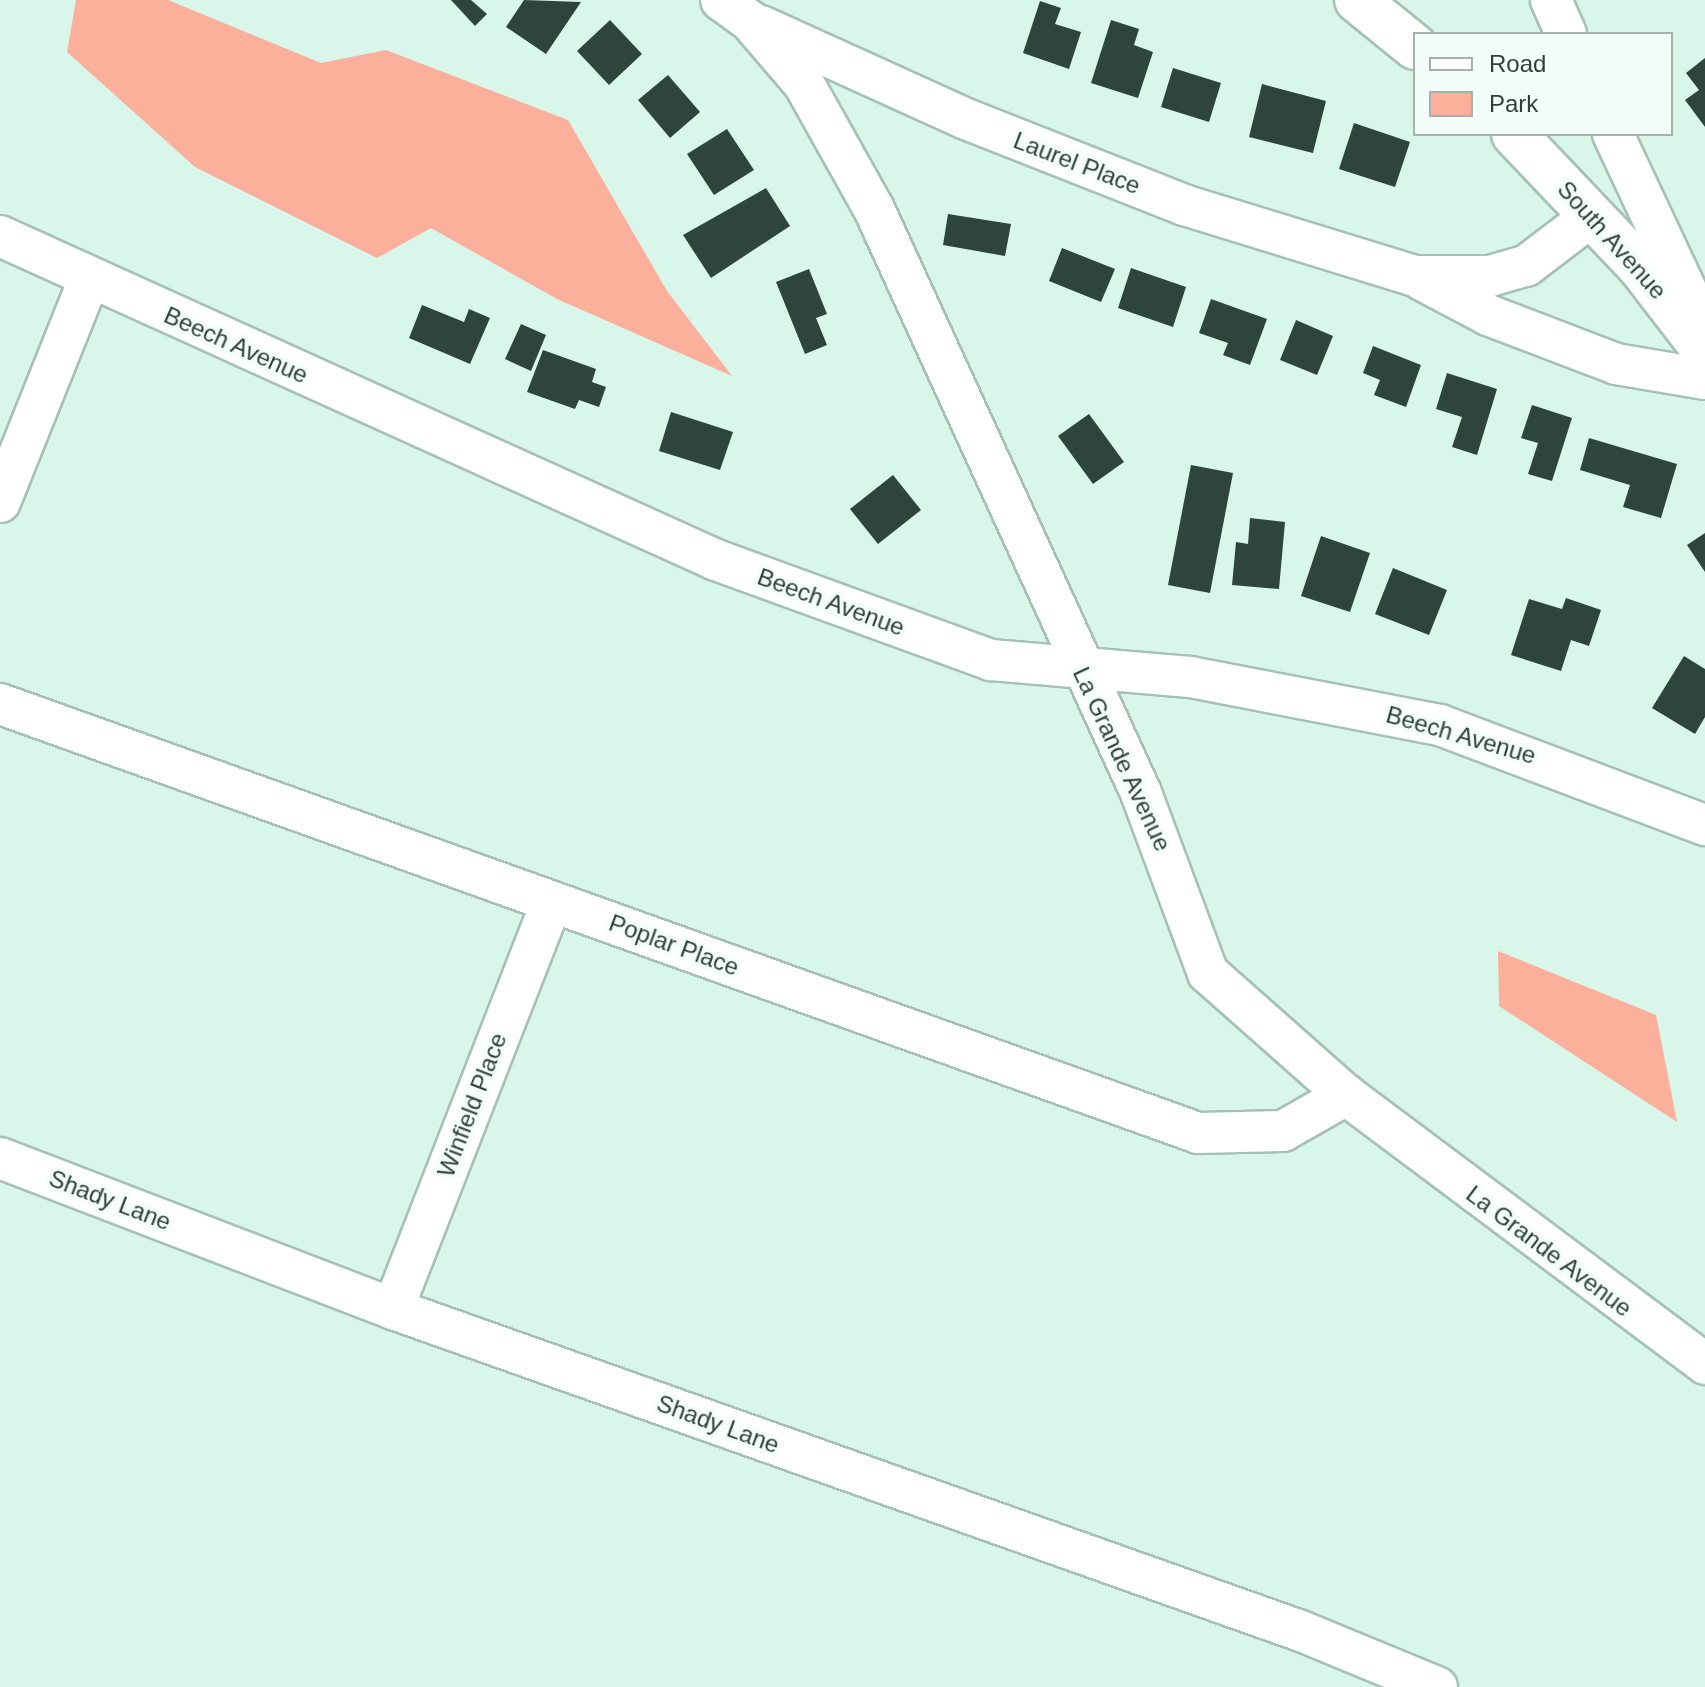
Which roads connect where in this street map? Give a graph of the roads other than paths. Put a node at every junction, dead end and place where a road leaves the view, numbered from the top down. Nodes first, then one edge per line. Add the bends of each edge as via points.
1 (1357, 0) edge
2 (1551, 0) edge
3 (736, 10) edge
4 (1565, 32) edge
5 (1413, 45) edge
6 (1518, 136) edge
7 (1614, 136) edge
8 (1593, 215) junction
9 (0, 236) edge
10 (1415, 276) junction
11 (89, 279) junction
12 (1705, 330) edge
13 (1705, 351) edge
14 (1705, 379) edge
15 (0, 502) edge
16 (1081, 672) junction
17 (0, 704) edge
18 (1705, 825) edge
19 (552, 902) junction
20 (1346, 1095) junction
21 (0, 1158) edge
22 (393, 1309) junction
23 (1705, 1364) edge
24 (1437, 1687) edge

1 - 5 main road
2 - 4 street
3 - 10 street, Laurel Place via 966,119 1184,205
3 - 16 street, La Grande Avenue via 804,84 874,209
6 - 8 main road, South Avenue
7 - 12 street
8 - 10 street, Laurel Place via 1526,266 1490,276
8 - 13 main road, South Avenue
9 - 11 street, Beech Avenue
10 - 14 street, Laurel Place via 1488,315 1616,364
11 - 15 street
11 - 16 street, Beech Avenue via 716,560 991,660
16 - 18 street, Beech Avenue via 1190,677 1440,725
16 - 20 street, La Grande Avenue via 1141,793 1208,973
17 - 19 street, Poplar Place
19 - 20 street, Poplar Place via 1198,1133 1283,1131
19 - 22 street, Winfield Place
20 - 23 street, La Grande Avenue
21 - 22 street, Shady Lane
22 - 24 street, Shady Lane via 1301,1631

